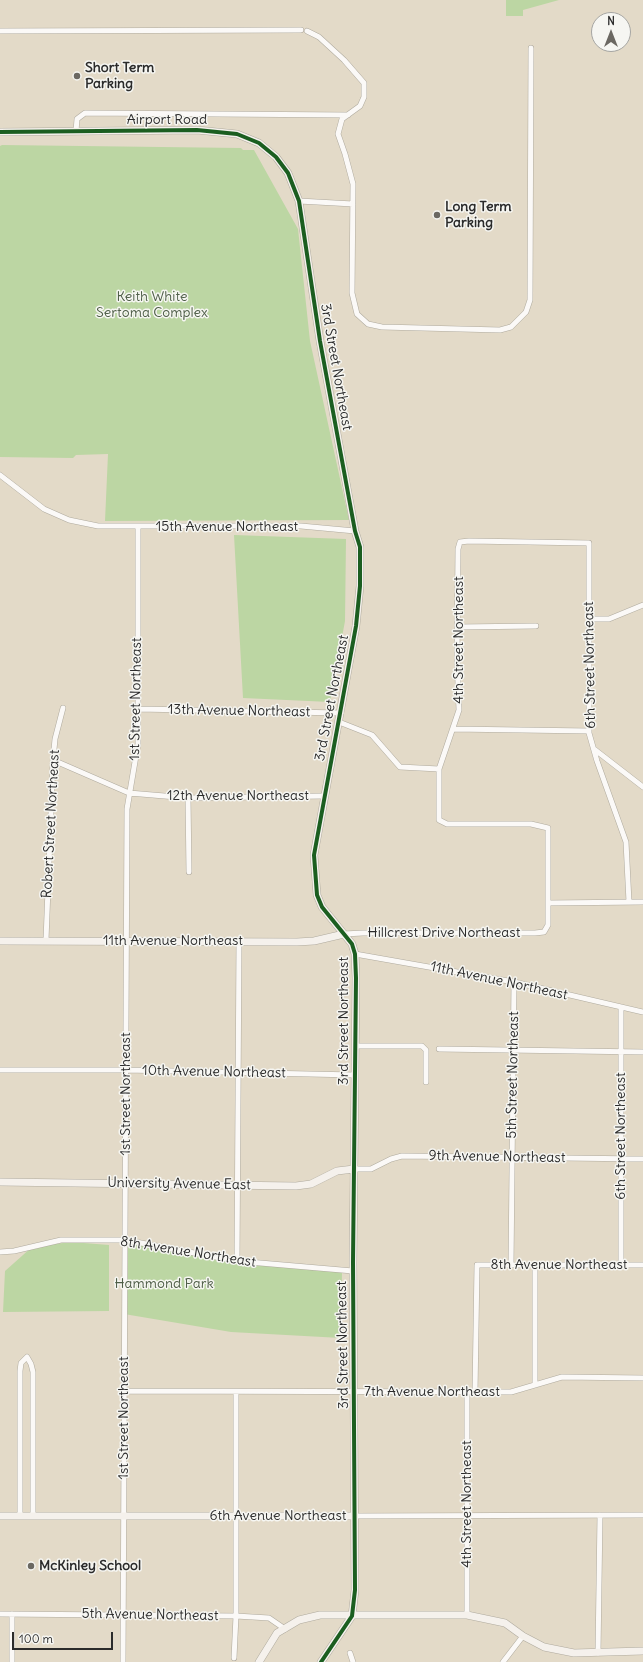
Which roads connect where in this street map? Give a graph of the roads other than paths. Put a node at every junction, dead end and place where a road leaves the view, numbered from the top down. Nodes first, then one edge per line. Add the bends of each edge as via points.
1 (301, 30) dead end
2 (0, 31) edge
3 (307, 31) dead end
4 (531, 48) dead end
5 (348, 115) junction
6 (76, 131) junction
7 (0, 132) edge
8 (299, 201) junction
9 (353, 204) junction
10 (0, 475) edge
11 (138, 527) junction
12 (355, 531) junction
13 (458, 549) joint
14 (643, 605) edge
15 (589, 619) junction
16 (536, 626) dead end
17 (458, 627) junction
18 (63, 708) dead end
19 (138, 709) junction
20 (341, 713) junction
21 (339, 722) junction
22 (453, 729) junction
23 (589, 731) junction
24 (594, 749) junction
25 (53, 760) junction
26 (438, 769) junction
27 (643, 787) edge
28 (129, 793) junction
29 (324, 796) junction
30 (188, 798) junction
31 (189, 872) dead end
32 (629, 902) junction
33 (643, 902) edge
34 (548, 903) junction
35 (344, 934) junction
36 (46, 940) junction
37 (0, 941) edge
38 (126, 941) junction
39 (239, 941) junction
40 (355, 954) junction
41 (514, 982) junction
42 (621, 1007) junction
43 (643, 1012) edge
44 (356, 1046) junction
45 (439, 1049) dead end
46 (514, 1051) junction
47 (621, 1052) junction
48 (643, 1052) edge
49 (0, 1070) edge
50 (126, 1070) junction
51 (238, 1072) junction
52 (355, 1074) junction
53 (426, 1082) dead end
54 (512, 1157) junction
55 (621, 1159) junction
56 (643, 1159) edge
57 (354, 1169) junction
58 (0, 1182) edge
59 (126, 1183) junction
60 (237, 1185) junction
61 (125, 1240) junction
62 (0, 1252) edge
63 (236, 1261) junction
64 (621, 1264) junction
65 (511, 1265) junction
66 (536, 1265) junction
67 (643, 1265) edge
68 (354, 1271) junction
69 (643, 1378) edge
70 (535, 1385) junction
71 (124, 1391) junction
72 (236, 1392) junction
73 (355, 1392) junction
74 (467, 1392) junction
75 (475, 1393) junction
76 (600, 1515) junction
77 (643, 1515) edge
78 (0, 1516) edge
79 (20, 1516) junction
80 (33, 1516) junction
81 (235, 1516) junction
82 (355, 1516) junction
83 (467, 1516) junction
84 (125, 1517) junction
85 (0, 1614) edge
86 (12, 1614) junction
87 (123, 1614) junction
88 (467, 1615) junction
89 (236, 1616) junction
90 (352, 1616) junction
91 (285, 1628) junction
92 (523, 1636) junction
93 (643, 1651) edge
94 (350, 1653) dead end
95 (598, 1653) junction
96 (234, 1658) dead end
97 (12, 1662) edge
98 (123, 1662) edge
99 (259, 1662) edge
100 (321, 1662) edge
101 (353, 1662) edge
102 (503, 1662) edge

1 - 2 street
3 - 5 street via 320,37 364,83 364,97 360,106
4 - 9 street via 530,300 526,312 519,321 500,330 382,327 368,324 357,314 352,293
5 - 6 street via 86,113 77,119
5 - 9 street via 342,119 338,134 353,184
6 - 7 street, Airport Road
6 - 8 street, Airport Road via 197,130 237,134 259,143 276,157 288,173
8 - 9 street
8 - 12 street, 3rd Street Northeast via 320,341
10 - 11 street, 15th Avenue Northeast via 44,509 69,520 98,526
11 - 12 street, 15th Avenue Northeast via 301,526
11 - 19 street, 1st Street Northeast
12 - 20 street, 3rd Street Northeast via 360,547 360,586
13 - 15 street, 6th Street Northeast via 460,542 469,540 590,542
13 - 17 street, 4th Street Northeast
14 - 15 street via 609,619
15 - 23 street, 6th Street Northeast
16 - 17 street
17 - 22 street, 4th Street Northeast via 460,710
18 - 25 street, Robert Street Northeast via 55,739
19 - 20 street, 13th Avenue Northeast
19 - 28 street, 1st Street Northeast via 138,744
20 - 21 street, 3rd Street Northeast
21 - 26 street via 372,735 400,767
21 - 29 street, 3rd Street Northeast
22 - 23 street
22 - 26 street, 4th Street Northeast
23 - 24 street, 6th Street Northeast
24 - 27 street
24 - 32 street, 6th Street Northeast via 626,842
25 - 28 street, 12th Avenue Northeast
25 - 36 street, Robert Street Northeast
26 - 34 street, 4th Street Northeast via 439,820 447,824 531,824 548,828
28 - 30 street, 12th Avenue Northeast
28 - 38 street, 1st Street Northeast
29 - 30 street, 12th Avenue Northeast
29 - 35 street, 3rd Street Northeast via 314,855 315,885 322,907
30 - 31 street
32 - 33 street
32 - 34 street
34 - 35 street, Hillcrest Drive Northeast via 548,926 544,932
35 - 39 street, 11th Avenue Northeast via 314,941
35 - 40 street, 3rd Street Northeast via 352,944
36 - 37 street, 11th Avenue Northeast
36 - 38 street, 11th Avenue Northeast
38 - 39 street, 11th Avenue Northeast
38 - 50 street, 1st Street Northeast
39 - 51 street
40 - 41 street, 11th Avenue Northeast
40 - 44 street, 3rd Street Northeast
41 - 42 street, 11th Avenue Northeast
41 - 46 street, 5th Street Northeast
42 - 43 street, 11th Avenue Northeast
42 - 47 street, 6th Street Northeast
44 - 52 street, 3rd Street Northeast
44 - 53 street via 422,1046 426,1050
45 - 46 street
46 - 47 street
46 - 54 street, 5th Street Northeast
47 - 48 street
47 - 55 street, 6th Street Northeast
49 - 50 street, 10th Avenue Northeast
50 - 51 street, 10th Avenue Northeast
50 - 59 street, 1st Street Northeast
51 - 52 street, 10th Avenue Northeast
51 - 60 street
52 - 57 street, 3rd Street Northeast
54 - 55 street, 9th Avenue Northeast
54 - 57 street, 9th Avenue Northeast via 402,1156 391,1158 371,1169
54 - 65 street, 5th Street Northeast
55 - 56 street, 9th Avenue Northeast
55 - 64 street, 6th Street Northeast
57 - 60 street, University Avenue East via 338,1171 306,1185
57 - 68 street, 3rd Street Northeast
58 - 59 street, University Avenue East
59 - 60 street, University Avenue East
59 - 61 street, 1st Street Northeast
60 - 63 street
61 - 62 street, 8th Avenue Northeast via 61,1240
61 - 63 street, 8th Avenue Northeast
61 - 71 street, 1st Street Northeast
63 - 68 street, 8th Avenue Northeast
64 - 66 street, 8th Avenue Northeast
64 - 67 street, 8th Avenue Northeast
65 - 66 street, 8th Avenue Northeast
65 - 75 street, 8th Avenue Northeast via 477,1266
66 - 70 street
68 - 73 street, 3rd Street Northeast
69 - 70 street, 7th Avenue Northeast via 562,1377
70 - 75 street, 7th Avenue Northeast via 511,1392
71 - 72 street, 7th Avenue Northeast
71 - 84 street, 1st Street Northeast
72 - 73 street, 7th Avenue Northeast
72 - 81 street
73 - 74 street, 7th Avenue Northeast
73 - 82 street, 3rd Street Northeast
74 - 75 street, 7th Avenue Northeast
74 - 83 street, 4th Street Northeast
76 - 77 street, 6th Avenue Northeast
76 - 83 street, 6th Avenue Northeast
76 - 95 street
78 - 79 street, 6th Avenue Northeast
79 - 80 street, 6th Avenue Northeast
79 - 80 street via 20,1370 21,1363 27,1357 32,1364
80 - 84 street, 6th Avenue Northeast
81 - 82 street, 6th Avenue Northeast
81 - 84 street, 6th Avenue Northeast
81 - 89 street
82 - 83 street, 6th Avenue Northeast
82 - 90 street, 3rd Street Northeast via 355,1590
83 - 88 street, 4th Street Northeast
84 - 87 street, 1st Street Northeast
85 - 86 street, 5th Avenue Northeast
86 - 87 street, 5th Avenue Northeast
86 - 97 street
87 - 89 street, 5th Avenue Northeast
87 - 98 street, 1st Street Northeast
88 - 90 street
88 - 92 street via 505,1623
89 - 91 street, 5th Avenue Northeast via 269,1618
89 - 96 street
90 - 91 street via 320,1615 299,1620
90 - 100 street, 3rd Street Northeast
91 - 99 street via 277,1634
92 - 95 street via 544,1647 574,1653
92 - 102 street
93 - 95 street
94 - 101 street

